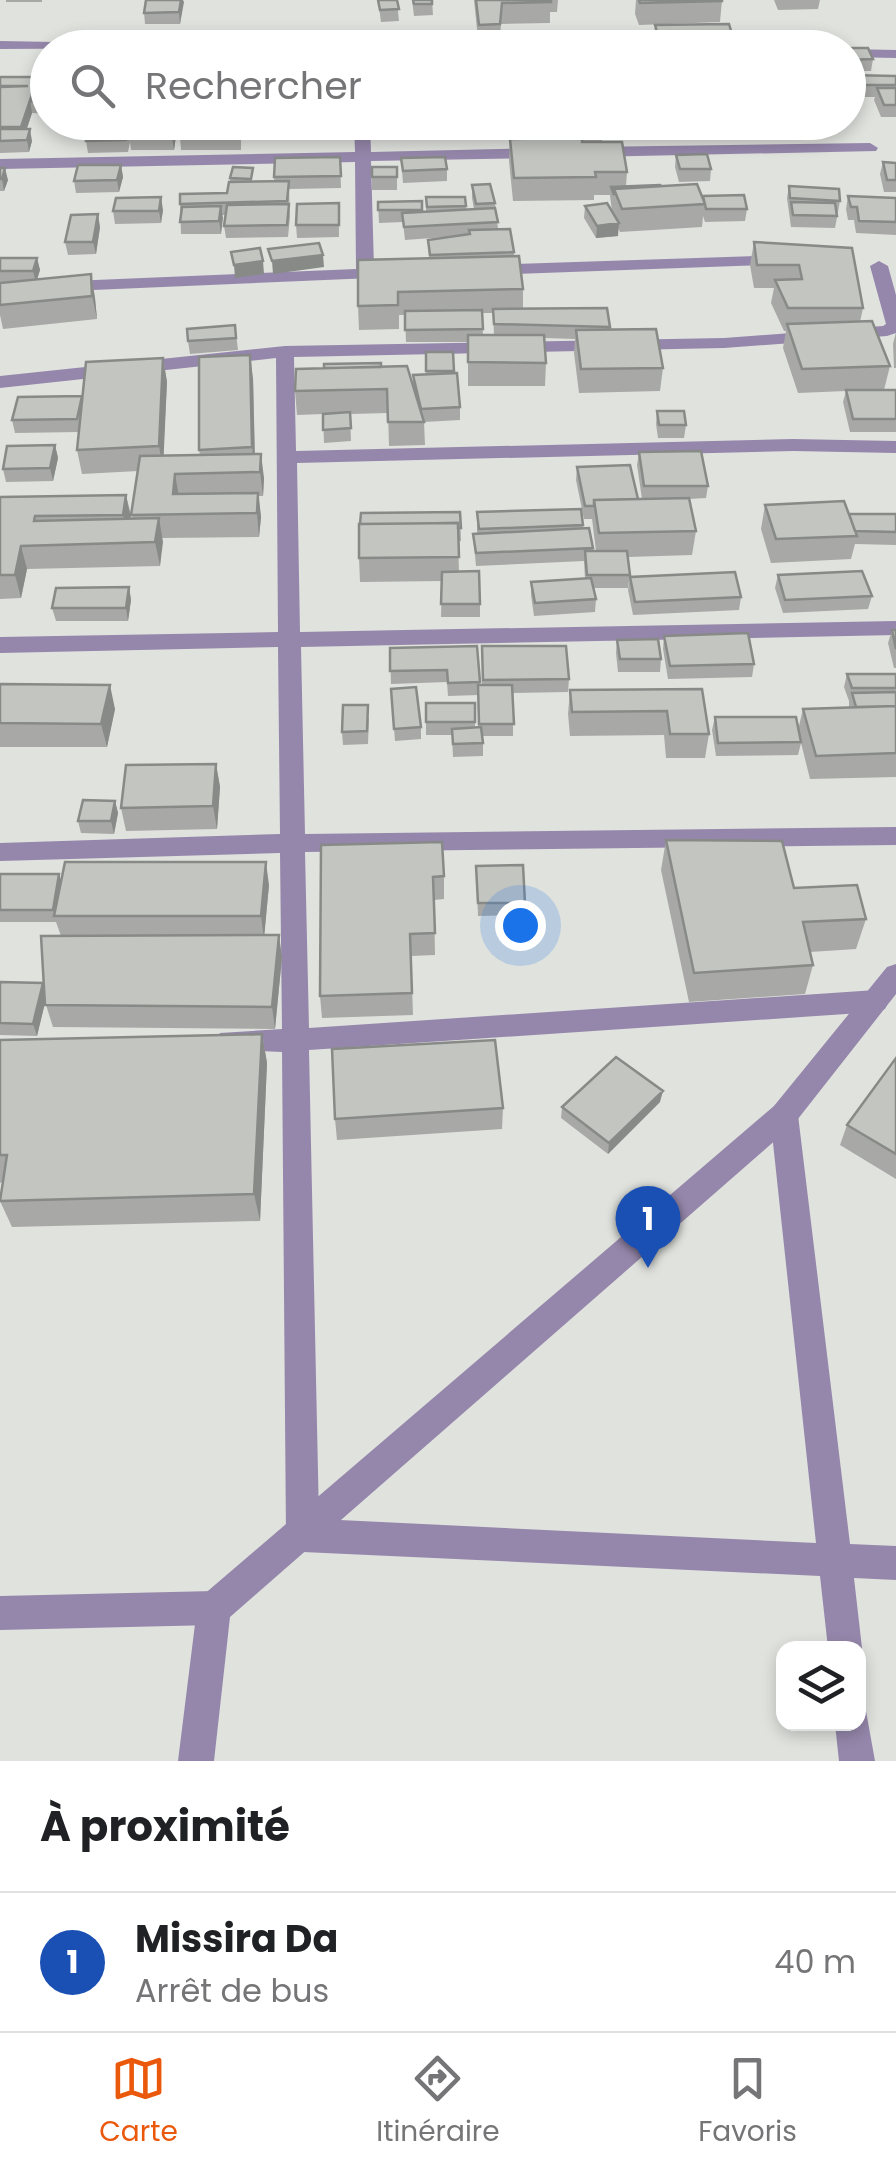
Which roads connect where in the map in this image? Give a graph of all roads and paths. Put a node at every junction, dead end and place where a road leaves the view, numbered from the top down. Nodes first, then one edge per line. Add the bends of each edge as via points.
1 (0, 45) edge
2 (30, 46) edge
3 (866, 54) edge
4 (896, 54) edge
5 (363, 140) edge
6 (870, 148) dead end
7 (558, 152) edge
8 (578, 152) edge
9 (364, 155) junction
10 (0, 164) edge
11 (810, 262) edge
12 (879, 266) edge
13 (466, 270) edge
14 (365, 272) junction
15 (408, 272) edge
16 (0, 289) edge
17 (285, 352) junction
18 (0, 382) edge
19 (896, 447) edge
20 (287, 457) junction
21 (896, 628) edge
22 (289, 638) junction
23 (0, 644) edge
24 (896, 836) edge
25 (293, 843) junction
26 (0, 852) edge
27 (896, 975) edge
28 (876, 1001) junction
29 (297, 1040) junction
30 (198, 1042) edge
31 (784, 1115) junction
32 (302, 1535) junction
33 (834, 1560) junction
34 (896, 1564) edge
35 (214, 1608) junction
36 (0, 1613) edge
37 (843, 1641) edge
38 (854, 1731) edge
39 (196, 1761) edge
40 (858, 1761) edge

1 - 2 street
3 - 4 street
5 - 9 street
6 - 8 street
7 - 9 street
9 - 10 street
9 - 14 street
11 - 13 street
12 - 17 street via 896,326 887,331 724,342
14 - 15 street
14 - 16 street
17 - 18 street
17 - 20 street
19 - 20 street
20 - 22 street
21 - 22 street
22 - 23 street
22 - 25 street
24 - 25 street
25 - 26 street
25 - 29 street
27 - 28 street
28 - 29 street
28 - 31 street
29 - 30 street
29 - 32 street
31 - 32 street
31 - 33 street
32 - 33 street
32 - 35 street
33 - 34 street
33 - 37 street
35 - 36 street
35 - 39 street
38 - 40 street

